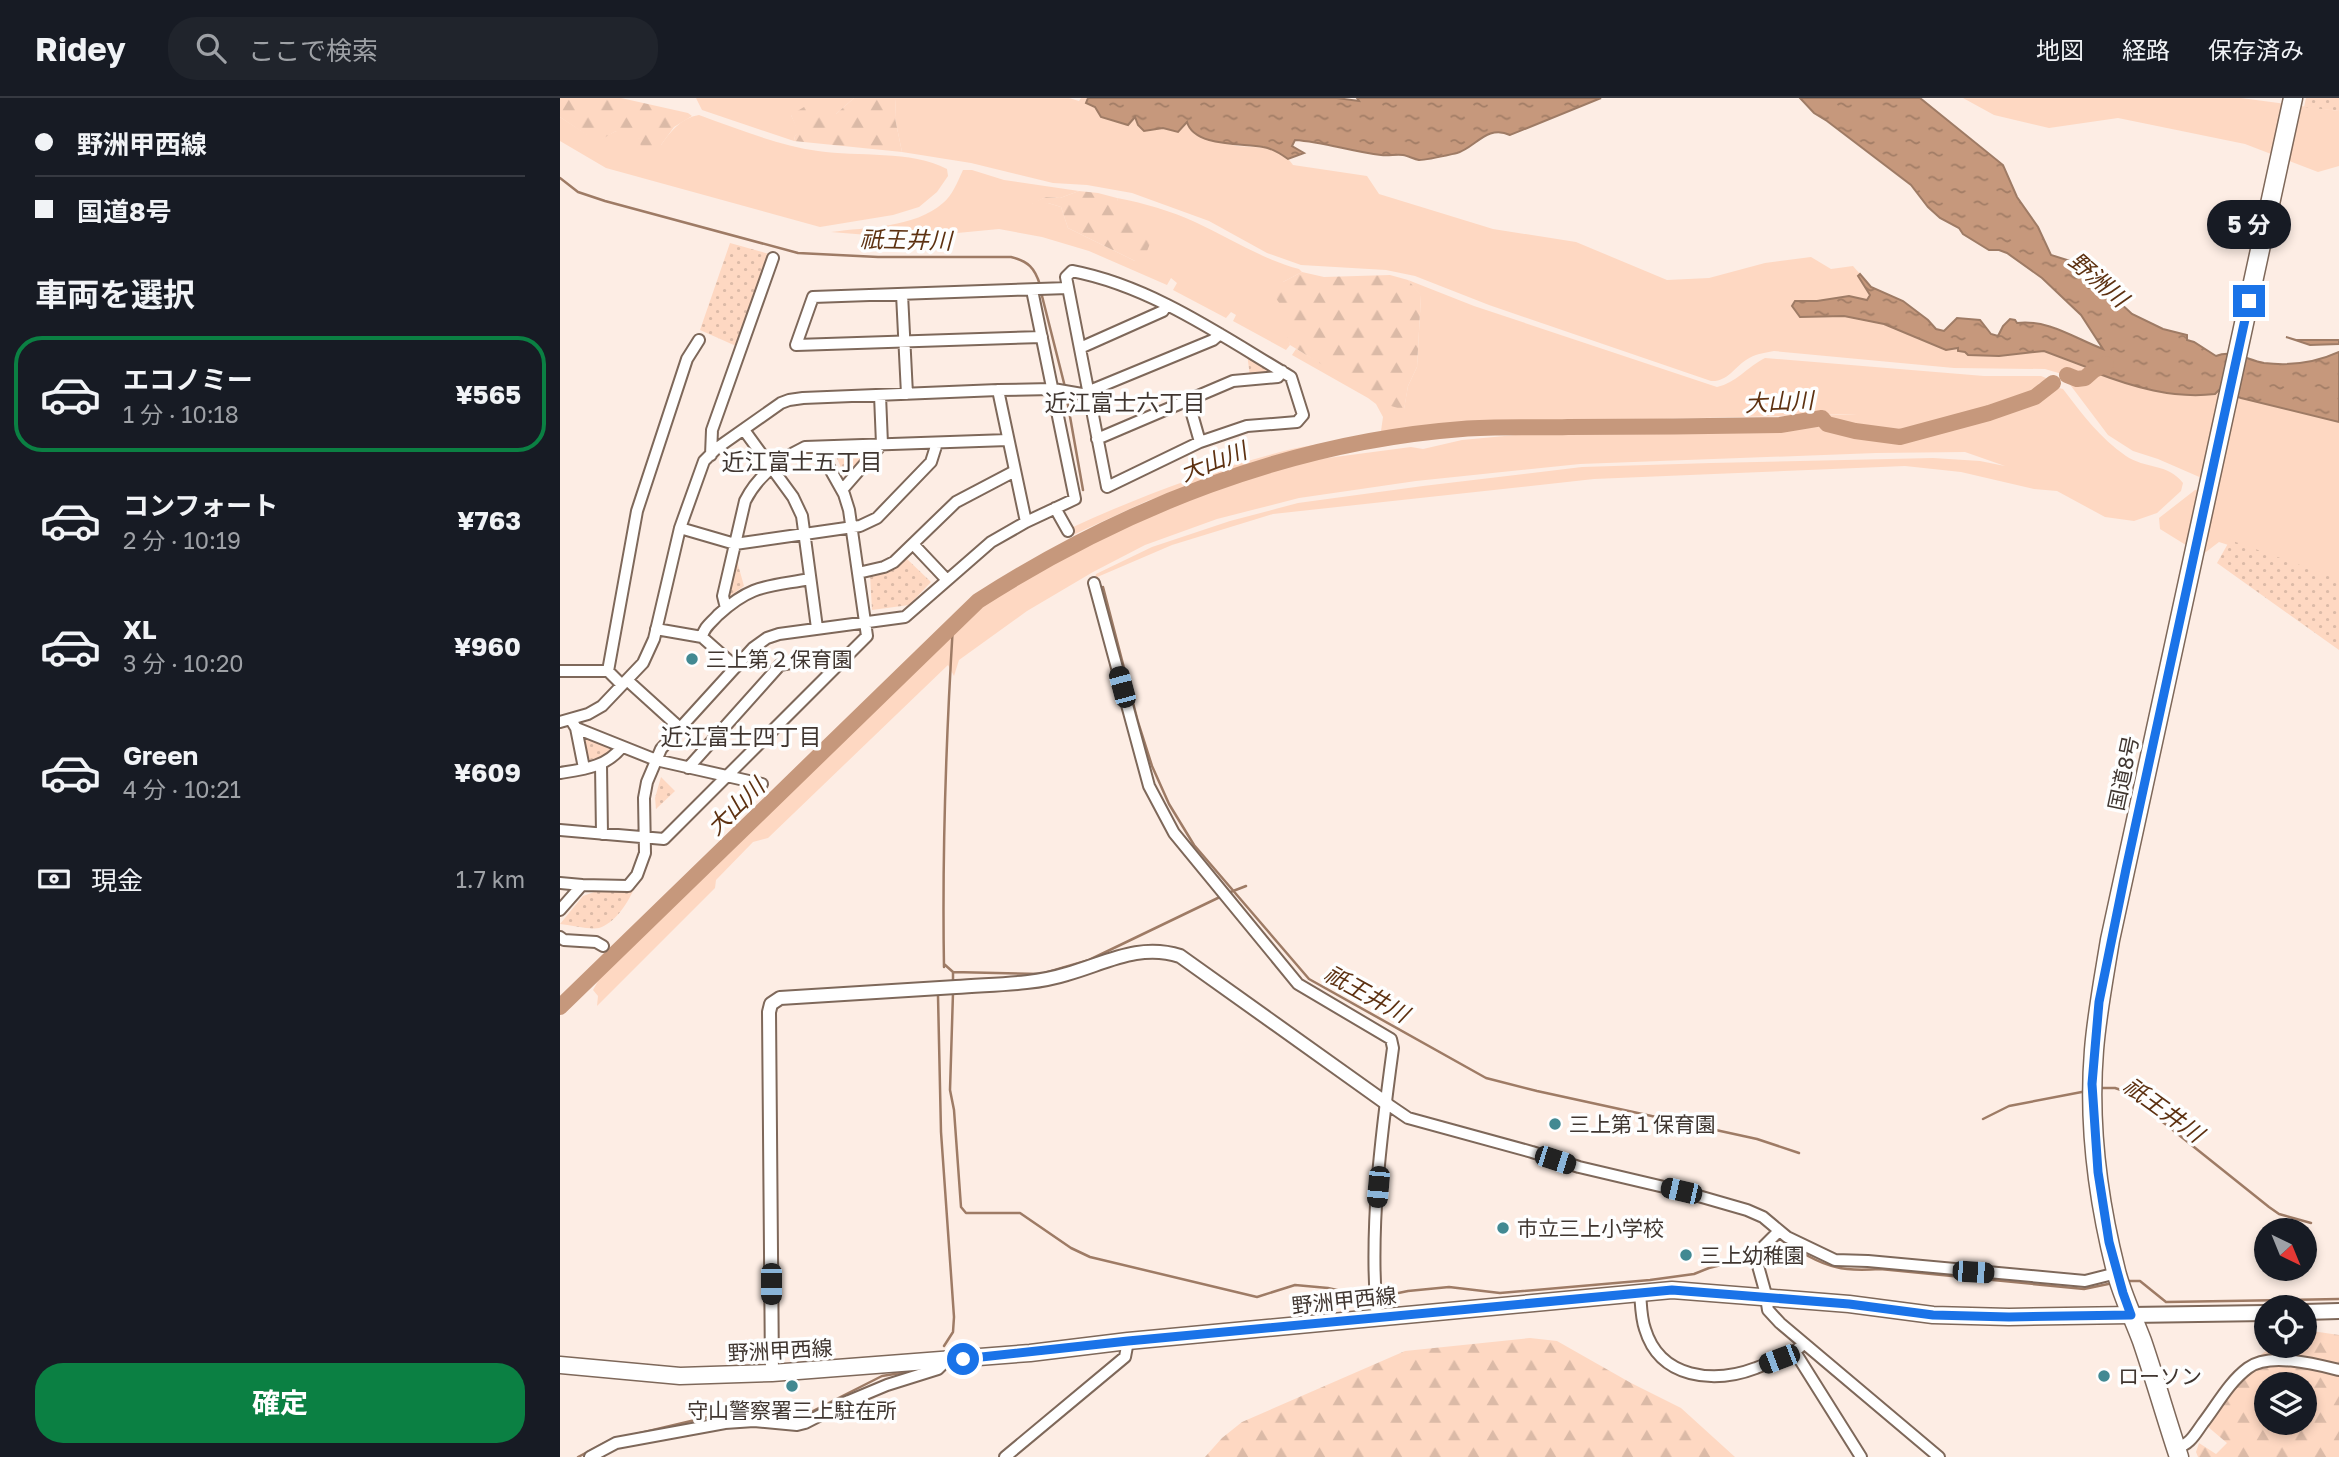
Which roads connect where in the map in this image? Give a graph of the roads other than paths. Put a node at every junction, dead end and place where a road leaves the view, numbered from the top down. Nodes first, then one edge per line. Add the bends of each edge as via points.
1 (2293, 98) edge
2 (773, 258) dead end
3 (1068, 288) junction
4 (1032, 290) junction
5 (902, 294) junction
6 (1167, 306) junction
7 (1220, 334) junction
8 (1042, 337) junction
9 (699, 340) dead end
10 (905, 341) junction
11 (1080, 348) junction
12 (1282, 371) junction
13 (1053, 389) junction
14 (998, 390) junction
15 (1088, 392) junction
16 (907, 394) junction
17 (880, 395) junction
18 (1188, 400) junction
19 (744, 430) junction
20 (1097, 439) junction
21 (1008, 440) junction
22 (1200, 442) junction
23 (937, 443) junction
24 (882, 444) junction
25 (820, 447) junction
26 (711, 454) junction
27 (772, 468) junction
28 (1015, 471) junction
29 (842, 490) junction
30 (1055, 508) junction
31 (1026, 522) junction
32 (852, 527) junction
33 (680, 528) junction
34 (1068, 531) dead end
35 (804, 534) junction
36 (735, 544) junction
37 (913, 544) junction
38 (858, 573) junction
39 (810, 579) junction
40 (947, 580) junction
41 (1094, 583) dead end
42 (726, 608) junction
43 (865, 622) junction
44 (817, 628) junction
45 (656, 629) junction
46 (702, 637) junction
47 (841, 662) junction
48 (736, 667) junction
49 (560, 671) edge
50 (608, 671) junction
51 (625, 683) junction
52 (569, 723) edge
53 (680, 728) junction
54 (622, 747) junction
55 (656, 761) junction
56 (601, 765) junction
57 (584, 768) junction
58 (688, 768) junction
59 (560, 773) edge
60 (727, 776) junction
61 (762, 785) dead end
62 (560, 831) edge
63 (602, 834) junction
64 (645, 838) junction
65 (560, 883) edge
66 (582, 885) junction
67 (560, 910) edge
68 (560, 937) edge
69 (603, 946) dead end
70 (1385, 1103) junction
71 (1779, 1230) junction
72 (2117, 1273) junction
73 (1640, 1292) junction
74 (1766, 1299) junction
75 (2339, 1311) edge
76 (2317, 1312) edge
77 (2254, 1313) edge
78 (2131, 1315) junction
79 (1377, 1318) junction
80 (1128, 1341) junction
81 (1799, 1348) junction
82 (947, 1360) junction
83 (560, 1365) edge
84 (2339, 1370) edge
85 (772, 1373) junction
86 (2178, 1452) edge
87 (590, 1457) edge
88 (1005, 1457) edge
89 (1861, 1457) edge
90 (1938, 1457) edge

1 - 72 highway, 国道8号 via 2099,1002 2092,1084 2097,1205
2 - 26 street via 712,430
3 - 4 street
3 - 6 street via 1066,277 1072,271 1093,275
3 - 11 street
4 - 5 street
4 - 8 street
5 - 10 street
5 - 10 street via 813,297 796,345
6 - 7 street
6 - 11 street
7 - 12 street
7 - 15 street
8 - 10 street
8 - 13 street
9 - 50 street via 687,359 636,511
10 - 16 street
11 - 15 street
12 - 18 street via 1278,377 1233,381
12 - 22 street via 1291,377 1303,415 1297,422 1247,426
13 - 14 street
13 - 15 street
13 - 30 street via 1075,499
14 - 16 street
14 - 21 street
15 - 20 street
16 - 17 street
17 - 19 street via 789,400
17 - 24 street
18 - 20 street
18 - 22 street
19 - 26 street
19 - 27 street
20 - 22 street via 1107,487
21 - 23 street
21 - 28 street
23 - 24 street
23 - 32 street via 931,462 877,518
24 - 25 street
24 - 29 street
25 - 27 street via 805,447
25 - 29 street
26 - 33 street via 704,461
27 - 35 street via 793,497
27 - 36 street via 752,486
28 - 31 street
28 - 37 street via 956,502
29 - 32 street
30 - 31 street
30 - 34 street
31 - 40 street via 991,542
32 - 35 street
32 - 38 street
33 - 36 street
33 - 45 street
35 - 36 street
35 - 39 street
36 - 42 street via 723,596
37 - 38 street via 894,562
37 - 40 street
38 - 43 street
39 - 42 street via 753,589
39 - 44 street
40 - 43 street via 905,617
41 - 70 street via 1149,786 1174,833 1298,984 1391,1039
42 - 46 street via 704,629
43 - 44 street
43 - 47 street via 867,636
44 - 48 street via 766,638
45 - 46 street
45 - 51 street via 650,651
46 - 48 street
47 - 58 street via 833,655 780,665
47 - 60 street
48 - 53 street
49 - 50 street
50 - 51 street
51 - 52 street via 602,706
51 - 53 street
52 - 54 street
52 - 57 street
53 - 55 street
54 - 55 street
54 - 56 street
55 - 58 street
55 - 64 street via 644,798
56 - 57 street
56 - 63 street
57 - 59 street
58 - 60 street
60 - 61 street
60 - 64 street via 664,839
62 - 63 street
63 - 64 street
64 - 66 street via 645,853 628,886
65 - 66 street
66 - 67 street
68 - 69 street
70 - 71 street via 1408,1118 1747,1210
70 - 79 street via 1375,1227
70 - 85 street via 1180,956 1168,952 1147,950 1028,982 779,998 771,1003 769,1012
71 - 72 street via 1835,1260 2085,1281
71 - 74 street via 1755,1255
72 - 78 highway, 国道8号
73 - 74 main road, 野洲甲西線 via 1672,1290
73 - 79 main road, 野洲甲西線
73 - 81 street via 1644,1328 1652,1347 1681,1372 1725,1377
74 - 78 main road, 野洲甲西線 via 1933,1315
74 - 81 street via 1768,1310
75 - 76 main road
77 - 78 main road
78 - 86 highway, 国道8号
79 - 80 main road, 野洲甲西線
80 - 82 main road, 野洲甲西線
80 - 88 street via 1125,1357
81 - 89 street
81 - 90 street
82 - 85 main road, 野洲甲西線
82 - 87 street via 939,1369 887,1385 805,1423 725,1423 616,1443
83 - 85 main road, 野洲甲西線 via 680,1376
84 - 86 street via 2294,1361 2271,1360 2250,1366

